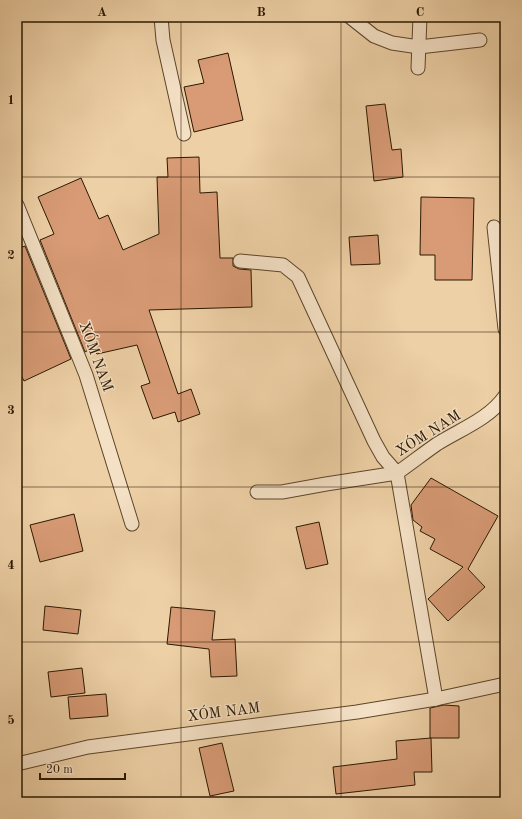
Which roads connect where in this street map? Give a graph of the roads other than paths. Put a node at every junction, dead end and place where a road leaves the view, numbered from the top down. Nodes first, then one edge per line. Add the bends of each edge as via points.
1 (161, 17) edge
2 (350, 17) edge
3 (420, 17) edge
4 (480, 40) dead end
5 (419, 47) junction
6 (418, 68) dead end
7 (184, 134) dead end
8 (17, 205) edge
9 (494, 227) dead end
10 (240, 261) dead end
11 (505, 329) edge
12 (505, 396) edge
13 (397, 474) junction
14 (257, 492) dead end
15 (132, 524) dead end
16 (505, 684) edge
17 (436, 699) junction
18 (17, 764) edge

1 - 7 lane via 163,40
2 - 5 lane via 374,36 392,43
3 - 5 lane
4 - 5 lane
5 - 6 lane
8 - 15 lane, XÓM NAM via 86,375
9 - 11 lane
10 - 13 lane via 283,265 298,277 374,441
12 - 13 lane, XÓM NAM via 476,423 438,444
13 - 14 lane via 282,492
13 - 17 lane, XÓM NAM
16 - 17 lane, XÓM NAM
17 - 18 lane, XÓM NAM via 357,712 88,747

